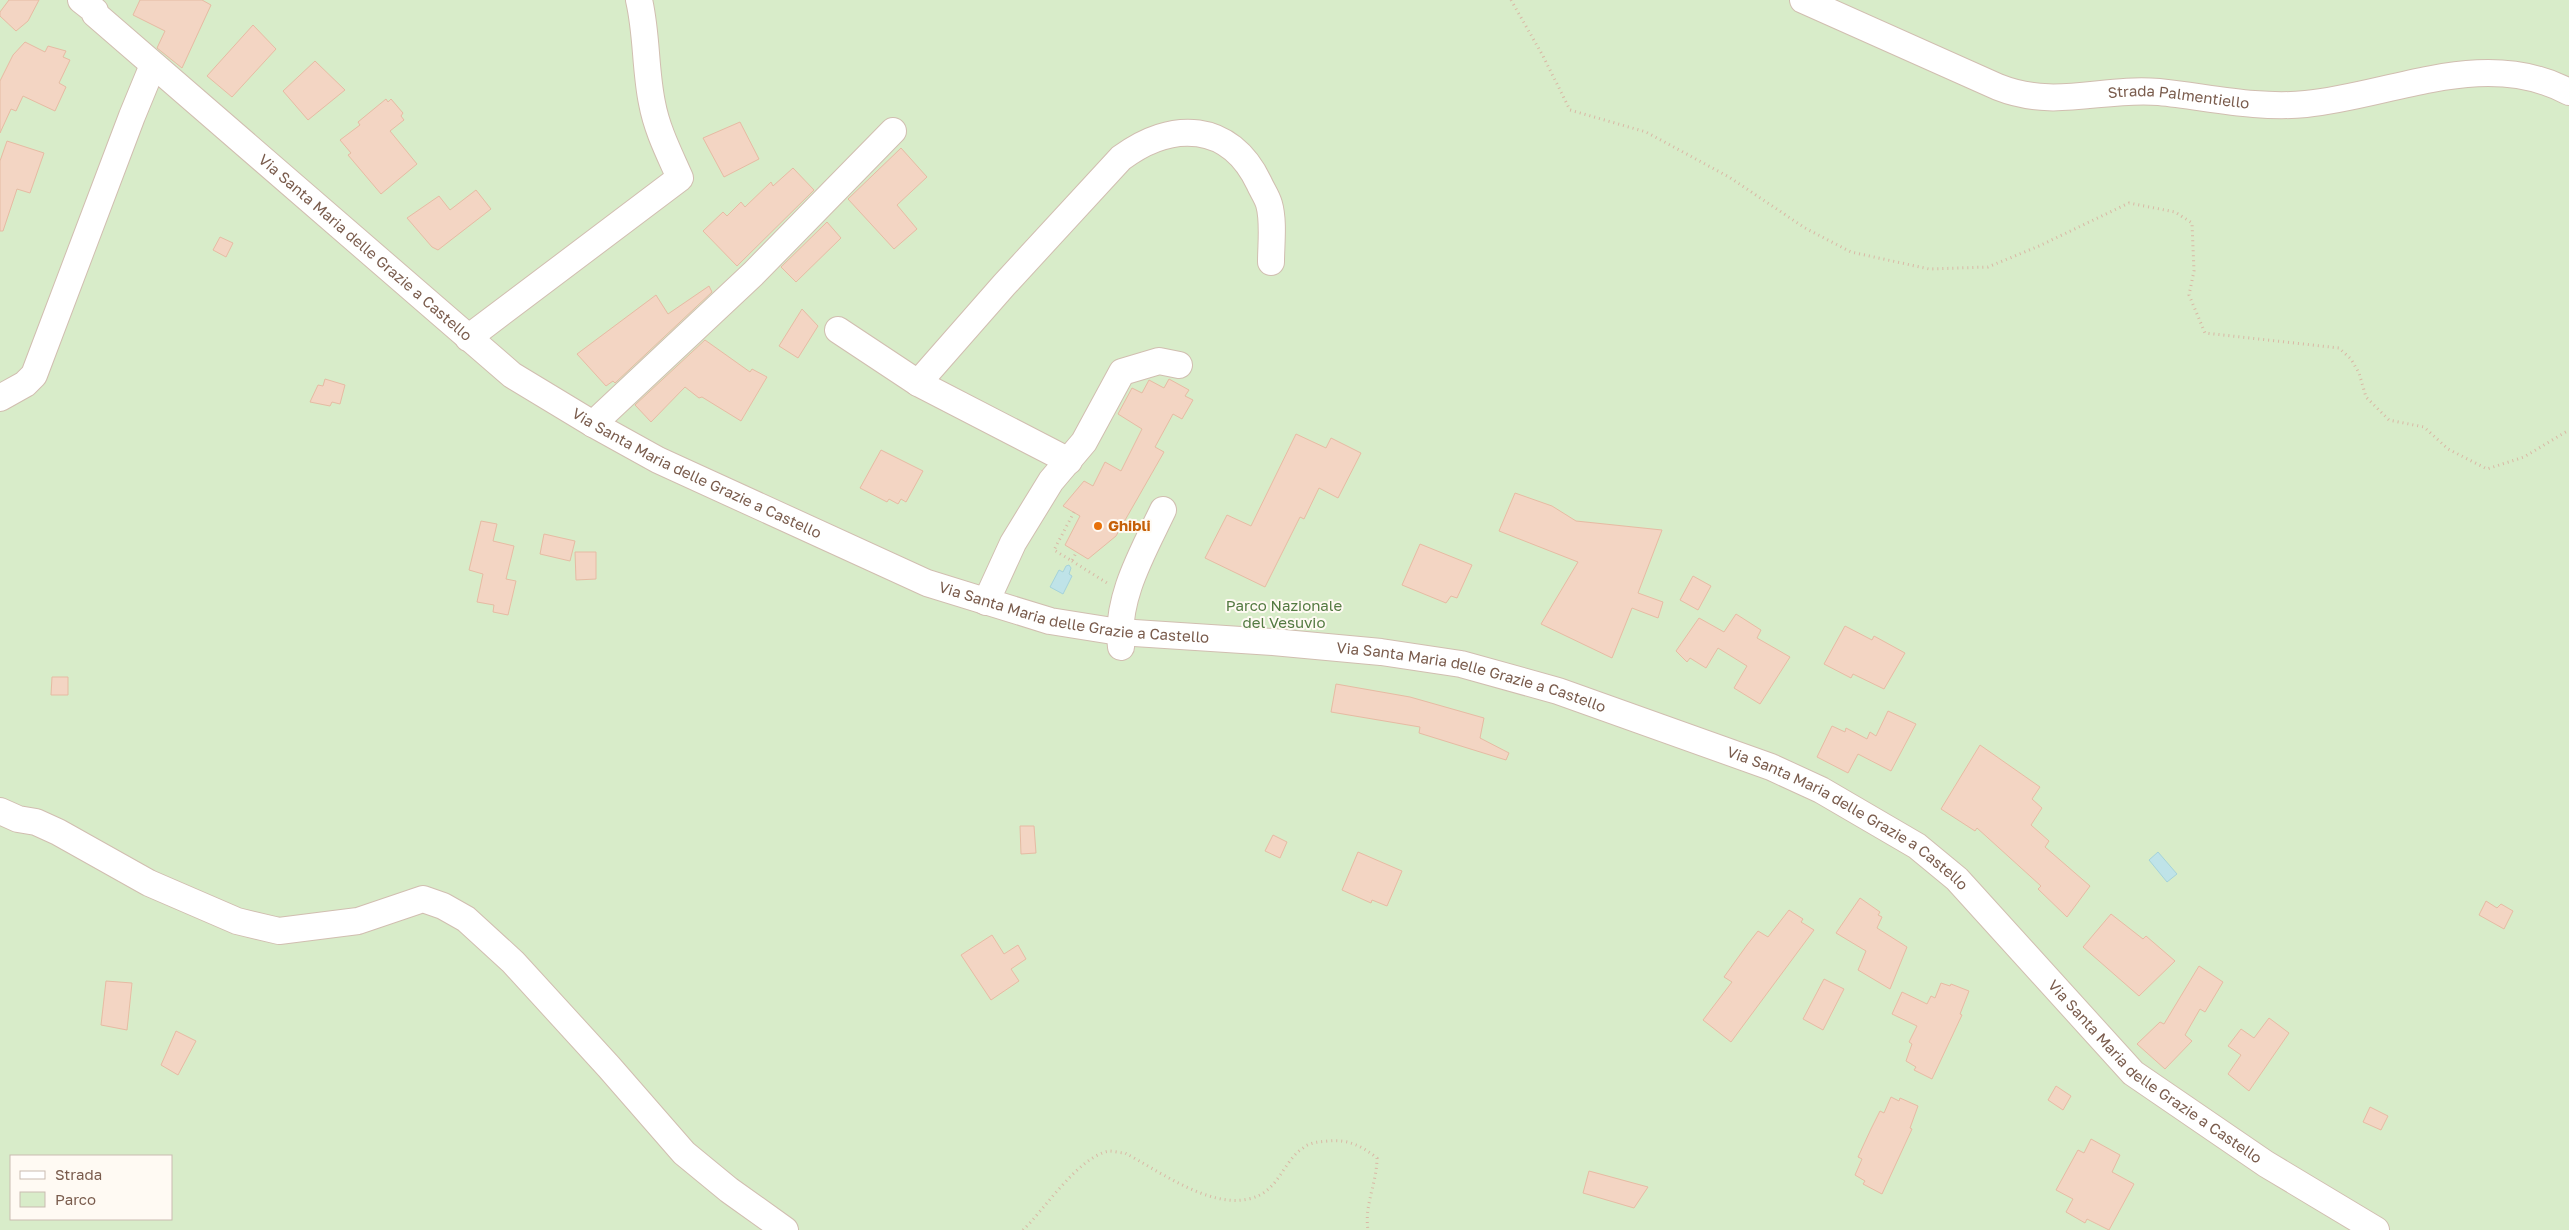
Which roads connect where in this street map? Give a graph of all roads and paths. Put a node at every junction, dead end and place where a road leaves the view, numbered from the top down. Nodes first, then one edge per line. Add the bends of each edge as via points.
1 (81, 0) edge
2 (639, 0) edge
3 (1511, 0) edge
4 (1803, 0) edge
5 (153, 65) junction
6 (2569, 92) edge
7 (893, 131) dead end
8 (1271, 262) dead end
9 (838, 330) dead end
10 (468, 338) junction
11 (1179, 365) dead end
12 (918, 384) junction
13 (0, 398) edge
14 (593, 424) junction
15 (2569, 430) edge
16 (1068, 461) junction
17 (1163, 510) dead end
18 (1074, 512) dead end
19 (1076, 552) dead end
20 (1072, 561) junction
21 (1126, 594) junction
22 (986, 602) junction
23 (1120, 640) junction
24 (0, 811) edge
25 (785, 1230) edge
26 (1023, 1230) edge
27 (1368, 1230) edge
28 (2376, 1230) edge

1 - 5 street, Via Santa Maria delle Grazie a Castello
2 - 10 street via 644,19 652,102 659,132 680,178
3 - 15 path via 1570,110 1646,132 1729,177 1806,228 1852,252 1929,269 1988,267 2129,204 2175,212 2192,223 2194,271 2189,295 2205,333 2339,348 2351,358 2366,397 2390,420 2424,427 2448,449 2487,469 2524,457
4 - 6 street, Strada Palmentiello via 1998,87 2031,98 2137,91 2251,104 2304,104 2480,72 2513,73
5 - 10 street, Via Santa Maria delle Grazie a Castello
5 - 13 street via 34,375
7 - 14 street via 753,274
8 - 12 street via 1269,204 1254,172 1236,148 1214,137 1192,132 1140,144 1121,158
9 - 12 street
10 - 14 street, Via Santa Maria delle Grazie a Castello via 512,374
11 - 16 street via 1159,360 1122,372 1084,442
12 - 16 street
14 - 22 street, Via Santa Maria delle Grazie a Castello via 658,460 927,583
16 - 22 street via 1051,481 1013,543
17 - 21 street
18 - 20 path via 1054,550
19 - 20 path
20 - 21 path
21 - 23 street
22 - 23 street, Via Santa Maria delle Grazie a Castello
23 - 28 street, Via Santa Maria delle Grazie a Castello via 1273,642 1382,652 1461,664 1558,691 1771,767 1821,790 1917,846 1945,868 2133,1073 2266,1164
24 - 25 street via 58,832 158,887 237,921 280,931 358,921 422,899 444,906 466,919 513,962 684,1153
26 - 27 path via 1057,1188 1096,1156 1111,1151 1125,1153 1206,1196 1249,1200 1268,1190 1302,1148 1314,1142 1340,1140 1364,1147 1377,1158 1368,1203

